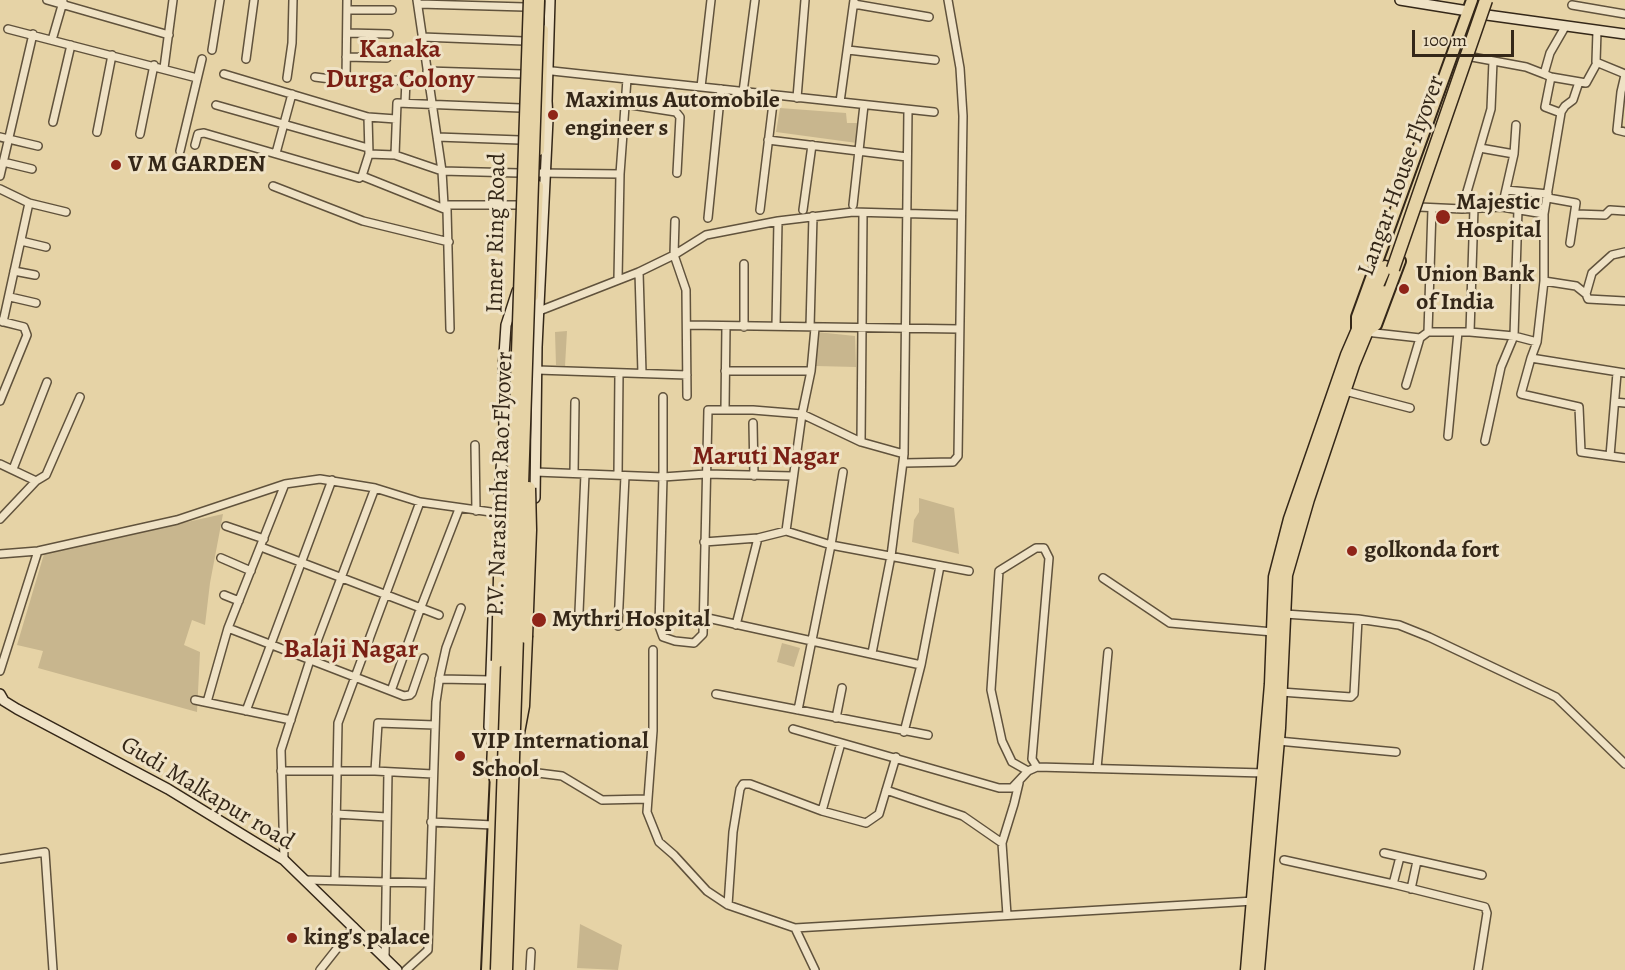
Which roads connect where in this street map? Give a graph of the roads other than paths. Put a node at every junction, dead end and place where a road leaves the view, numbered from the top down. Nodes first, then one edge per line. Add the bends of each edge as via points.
1 (47, 0) edge
2 (173, 0) edge
3 (220, 0) edge
4 (254, 0) edge
5 (293, 0) edge
6 (347, 0) edge
7 (538, 0) edge
8 (543, 0) edge
9 (550, 0) edge
10 (711, 0) edge
11 (756, 0) edge
12 (805, 0) edge
13 (948, 0) edge
14 (1400, 0) edge
15 (1472, 0) edge
16 (1478, 0) edge
17 (1486, 0) edge
18 (1492, 0) edge
19 (63, 2) edge
20 (418, 2) edge
21 (526, 2) edge
22 (854, 2) edge
23 (1581, 3) edge
24 (1572, 5) dead end
25 (347, 10) junction
26 (392, 10) dead end
27 (1468, 11) junction
28 (1625, 14) edge
29 (1487, 15) junction
30 (930, 17) dead end
31 (1565, 27) junction
32 (8, 29) dead end
33 (1597, 31) junction
34 (347, 33) junction
35 (33, 34) junction
36 (389, 34) dead end
37 (1625, 34) edge
38 (169, 35) junction
39 (422, 37) junction
40 (52, 40) junction
41 (524, 41) junction
42 (71, 45) junction
43 (848, 50) junction
44 (212, 51) dead end
45 (112, 55) junction
46 (346, 57) junction
47 (387, 58) dead end
48 (202, 59) dead end
49 (246, 59) dead end
50 (1451, 59) junction
51 (935, 60) dead end
52 (1470, 61) junction
53 (1493, 61) junction
54 (1597, 63) junction
55 (154, 65) junction
56 (164, 68) junction
57 (545, 70) junction
58 (427, 71) junction
59 (224, 74) dead end
60 (522, 74) junction
61 (1547, 75) junction
62 (1625, 75) edge
63 (315, 77) dead end
64 (198, 78) junction
65 (287, 78) dead end
66 (627, 79) junction
67 (346, 81) junction
68 (1579, 82) junction
69 (701, 87) junction
70 (721, 89) junction
71 (743, 92) junction
72 (292, 94) junction
73 (774, 95) junction
74 (797, 98) junction
75 (840, 102) junction
76 (405, 103) junction
77 (431, 104) junction
78 (625, 104) junction
79 (216, 105) dead end
80 (864, 105) junction
81 (522, 108) junction
82 (908, 110) junction
83 (934, 112) dead end
84 (1561, 112) junction
85 (368, 117) junction
86 (396, 119) junction
87 (53, 122) dead end
88 (284, 123) junction
89 (1516, 125) dead end
90 (97, 132) dead end
91 (1625, 132) edge
92 (140, 134) dead end
93 (0, 137) edge
94 (436, 137) junction
95 (9, 139) junction
96 (520, 140) junction
97 (768, 140) junction
98 (195, 145) dead end
99 (812, 145) junction
100 (38, 146) dead end
101 (1480, 148) junction
102 (180, 151) dead end
103 (369, 151) junction
104 (859, 151) junction
105 (276, 153) junction
106 (1514, 154) junction
107 (395, 155) junction
108 (907, 157) junction
109 (1, 169) edge
110 (32, 169) dead end
111 (442, 171) junction
112 (519, 173) junction
113 (542, 173) junction
114 (678, 173) dead end
115 (620, 174) junction
116 (362, 176) junction
117 (273, 186) dead end
118 (519, 188) junction
119 (538, 188) junction
120 (0, 189) edge
121 (1506, 190) junction
122 (1548, 196) junction
123 (29, 203) junction
124 (518, 205) junction
125 (853, 205) dead end
126 (1419, 207) junction
127 (1502, 207) junction
128 (446, 208) junction
129 (1474, 208) junction
130 (1518, 208) junction
131 (1432, 209) junction
132 (1462, 209) junction
133 (760, 210) dead end
134 (803, 210) dead end
135 (1625, 211) edge
136 (66, 212) dead end
137 (863, 214) junction
138 (908, 214) junction
139 (1544, 214) junction
140 (1576, 214) junction
141 (960, 215) junction
142 (813, 216) junction
143 (708, 218) dead end
144 (778, 220) junction
145 (675, 221) dead end
146 (21, 241) junction
147 (449, 242) junction
148 (1570, 243) dead end
149 (46, 247) dead end
150 (1625, 252) edge
151 (674, 255) junction
152 (744, 264) dead end
153 (1389, 268) junction
154 (14, 271) junction
155 (639, 272) junction
156 (36, 275) dead end
157 (618, 279) junction
158 (1544, 281) junction
159 (1586, 294) junction
160 (10, 297) junction
161 (1625, 301) edge
162 (36, 303) dead end
163 (536, 313) junction
164 (2, 321) edge
165 (688, 325) junction
166 (726, 326) junction
167 (776, 326) junction
168 (744, 327) junction
169 (813, 327) junction
170 (862, 328) junction
171 (450, 329) dead end
172 (906, 329) junction
173 (959, 329) junction
174 (1361, 331) junction
175 (1458, 332) junction
176 (1470, 332) junction
177 (1428, 333) junction
178 (1514, 336) junction
179 (1420, 338) junction
180 (1537, 342) junction
181 (522, 352) junction
182 (1530, 358) junction
183 (537, 370) junction
184 (725, 371) junction
185 (811, 371) junction
186 (619, 373) junction
187 (642, 373) junction
188 (1621, 373) edge
189 (687, 375) junction
190 (47, 382) dead end
191 (1407, 385) dead end
192 (1345, 391) junction
193 (687, 396) dead end
194 (80, 397) dead end
195 (663, 397) dead end
196 (0, 401) edge
197 (575, 402) dead end
198 (1615, 402) junction
199 (1625, 403) edge
200 (1410, 408) dead end
201 (725, 410) junction
202 (801, 414) junction
203 (753, 423) dead end
204 (1448, 436) dead end
205 (1485, 441) dead end
206 (861, 442) junction
207 (475, 445) dead end
208 (904, 454) junction
209 (1610, 456) junction
210 (1625, 458) edge
211 (904, 463) junction
212 (0, 464) edge
213 (13, 469) junction
214 (535, 472) junction
215 (843, 472) dead end
216 (574, 473) junction
217 (585, 474) junction
218 (706, 474) junction
219 (621, 476) junction
220 (754, 476) junction
221 (792, 476) junction
222 (663, 477) junction
223 (332, 480) junction
224 (36, 481) junction
225 (285, 484) junction
226 (375, 488) junction
227 (420, 502) junction
228 (459, 509) junction
229 (476, 511) junction
230 (503, 514) junction
231 (0, 519) edge
232 (226, 526) dead end
233 (786, 531) junction
234 (758, 538) junction
235 (264, 539) junction
236 (704, 542) junction
237 (831, 544) junction
238 (261, 547) junction
239 (38, 551) junction
240 (0, 554) edge
241 (891, 556) junction
242 (221, 558) dead end
243 (300, 562) junction
244 (940, 566) junction
245 (251, 571) junction
246 (969, 572) dead end
247 (341, 578) junction
248 (523, 578) junction
249 (1103, 578) dead end
250 (224, 595) dead end
251 (384, 595) junction
252 (239, 601) junction
253 (421, 607) junction
254 (461, 608) dead end
255 (579, 612) dead end
256 (1285, 614) junction
257 (439, 615) dead end
258 (703, 617) junction
259 (1358, 619) junction
260 (736, 625) junction
261 (618, 626) dead end
262 (228, 628) junction
263 (1273, 632) junction
264 (812, 641) junction
265 (270, 644) junction
266 (653, 650) dead end
267 (1107, 652) dead end
268 (873, 653) junction
269 (424, 658) dead end
270 (310, 660) junction
271 (921, 665) junction
272 (0, 671) edge
273 (354, 677) junction
274 (439, 679) junction
275 (490, 680) junction
276 (842, 688) dead end
277 (392, 691) junction
278 (1281, 692) junction
279 (716, 694) dead end
280 (1, 699) edge
281 (195, 700) dead end
282 (207, 702) junction
283 (798, 710) junction
284 (246, 711) junction
285 (836, 718) junction
286 (291, 720) junction
287 (435, 725) junction
288 (793, 729) dead end
289 (904, 732) junction
290 (928, 735) dead end
291 (1278, 741) junction
292 (841, 743) junction
293 (515, 748) junction
294 (1396, 752) dead end
295 (896, 757) junction
296 (1625, 764) edge
297 (1037, 767) junction
298 (1097, 768) junction
299 (514, 770) junction
300 (281, 771) junction
301 (336, 771) junction
302 (375, 771) junction
303 (1028, 771) junction
304 (388, 772) junction
305 (1264, 773) junction
306 (433, 774) junction
307 (496, 782) junction
308 (1019, 783) junction
309 (886, 790) junction
310 (647, 800) junction
311 (822, 811) junction
312 (336, 814) junction
313 (387, 817) junction
314 (431, 822) junction
315 (494, 825) junction
316 (1002, 843) junction
317 (1384, 853) dead end
318 (1400, 857) junction
319 (0, 859) edge
320 (284, 860) junction
321 (1284, 860) dead end
322 (1417, 861) junction
323 (1482, 875) dead end
324 (304, 880) junction
325 (335, 880) junction
326 (386, 882) junction
327 (430, 883) junction
328 (1393, 884) junction
329 (1411, 889) junction
330 (1254, 901) junction
331 (728, 905) junction
332 (1007, 915) junction
333 (354, 927) junction
334 (795, 928) junction
335 (531, 952) dead end
336 (385, 956) junction
337 (52, 970) edge
338 (320, 970) edge
339 (397, 970) edge
340 (406, 970) edge
341 (487, 970) edge
342 (497, 970) edge
343 (508, 970) edge
344 (530, 970) edge
345 (815, 970) edge
346 (1247, 970) edge
347 (1258, 970) edge
348 (1478, 970) edge

1 - 19 street
2 - 38 street
3 - 44 street
4 - 49 street
5 - 65 street
6 - 25 street
7 - 181 highway, P.V. Narasimha Rao Flyover, bridge
8 - 57 main road, Inner Ring Road
9 - 57 street
10 - 69 street
11 - 71 street
12 - 74 street
13 - 141 street via 961,80
14 - 27 street
15 - 27 main road
16 - 153 highway, Langar House Flyover
17 - 153 highway, Langar House Flyover, bridge
18 - 29 main road
19 - 38 street
19 - 40 street
20 - 21 street
20 - 39 street
21 - 41 main road, Inner Ring Road
21 - 181 highway, P.V. Narasimha Rao Flyover, bridge
22 - 30 street
22 - 43 street
23 - 24 street
23 - 28 street
25 - 26 street
25 - 34 street
27 - 50 main road
29 - 31 street
29 - 52 main road
31 - 33 street
31 - 61 street via 1549,56
32 - 35 street
33 - 37 street
33 - 54 street
34 - 36 street
34 - 46 street
35 - 40 street
35 - 95 street
38 - 56 street
39 - 41 street
39 - 58 street
40 - 42 street
41 - 60 main road, Inner Ring Road
42 - 45 street
42 - 87 street
43 - 51 street
43 - 75 street
45 - 55 street
45 - 90 street
46 - 47 street
46 - 67 street
48 - 64 street
50 - 52 main road
50 - 174 main road via 1357,317
52 - 53 street
52 - 126 main road
53 - 61 street
53 - 101 street via 1491,109
54 - 62 street
54 - 68 street via 1587,83
55 - 56 street
55 - 92 street
56 - 64 street
57 - 66 street
57 - 113 main road, Inner Ring Road
58 - 60 street
58 - 77 street
59 - 72 street
60 - 81 main road, Inner Ring Road
61 - 68 street
61 - 84 street via 1545,107
62 - 91 street via 1617,130
63 - 67 street
64 - 102 street
66 - 69 street
66 - 78 street
67 - 76 street via 406,80
68 - 84 street via 1573,100
69 - 70 street
70 - 71 street
70 - 143 street
71 - 73 street
72 - 85 street
72 - 88 street
73 - 74 street
73 - 97 street
74 - 75 street
75 - 80 street
76 - 77 street
76 - 86 street via 397,103
77 - 81 street
77 - 94 street
78 - 114 street via 676,112 680,117
78 - 115 street
79 - 88 street
80 - 82 street
80 - 104 street
81 - 96 main road, Inner Ring Road
82 - 83 street
82 - 108 street
84 - 122 street
85 - 86 street
85 - 103 street
86 - 107 street
88 - 103 street
88 - 105 street
89 - 106 street
93 - 95 street
94 - 96 street
94 - 111 street
95 - 100 street
95 - 109 street
96 - 112 main road, Inner Ring Road
97 - 99 street
97 - 133 street
98 - 105 street via 198,134 204,134
99 - 104 street
99 - 134 street
101 - 106 street
101 - 132 street
103 - 107 street
103 - 116 street
104 - 108 street
104 - 125 street
105 - 116 street
106 - 121 street
107 - 111 street
108 - 138 street
109 - 110 street
111 - 112 street
111 - 128 street
112 - 118 main road, Inner Ring Road
113 - 115 street
113 - 119 main road, Inner Ring Road
113 - 163 street
115 - 157 street
116 - 128 street
117 - 147 street via 363,221
118 - 119 main road
118 - 124 main road, Inner Ring Road
119 - 163 main road, Inner Ring Road
120 - 123 street
121 - 122 street
121 - 127 street
122 - 139 street
122 - 140 street via 1576,202
123 - 136 street
123 - 146 street
124 - 128 street
124 - 230 main road, Inner Ring Road via 517,291
126 - 131 street
126 - 174 main road via 1376,325
127 - 129 street
127 - 130 street
128 - 147 street
129 - 132 street
129 - 176 street
130 - 139 street
130 - 178 street
131 - 132 street
131 - 177 street
135 - 140 street
137 - 138 street
137 - 142 street
137 - 170 street
138 - 141 street
138 - 172 street
139 - 158 street
140 - 148 street
141 - 173 street
142 - 144 street
142 - 169 street
144 - 151 street via 706,235
144 - 167 street
145 - 151 street
146 - 149 street
146 - 154 street
147 - 171 street
150 - 159 street via 1612,255 1592,273
151 - 155 street
151 - 165 street via 686,290
152 - 168 street
153 - 174 highway, Langar House Flyover
154 - 156 street
154 - 160 street
155 - 157 street
155 - 187 street
157 - 163 street
158 - 159 street via 1570,284
158 - 180 street
159 - 161 street via 1588,299
160 - 162 street
160 - 164 street
163 - 183 street
163 - 248 main road, Inner Ring Road via 527,369
164 - 196 street via 24,327 27,335
165 - 166 street
165 - 189 street
166 - 168 street
166 - 184 street
167 - 168 street
167 - 169 street
169 - 170 street
169 - 185 street
170 - 172 street
170 - 206 street
172 - 173 street
172 - 208 street
173 - 211 street via 958,456 953,462
174 - 179 street
174 - 192 highway
174 - 263 highway via 1290,519 1275,577
175 - 176 street
175 - 177 street
175 - 204 street
176 - 178 street
177 - 179 street
178 - 180 street
178 - 205 street via 1501,368
179 - 191 street
180 - 182 street
181 - 293 highway, bridge via 530,530 523,706
181 - 307 highway, bridge via 502,526 493,768
181 - 342 highway, P.V. Narasimha Rao Flyover, bridge
181 - 343 highway, P.V. Narasimha Rao Flyover, bridge
182 - 188 street
182 - 209 street via 1521,394 1579,407 1581,452
183 - 186 street
183 - 214 street
184 - 185 street
184 - 201 street
185 - 202 street
186 - 187 street
186 - 219 street
187 - 189 street
188 - 198 street
189 - 193 street
190 - 213 street
192 - 200 street
192 - 256 highway via 1291,553
194 - 224 street via 46,474
195 - 222 street
197 - 216 street
198 - 199 street
198 - 209 street
201 - 202 street
201 - 218 street via 708,410
202 - 206 street
202 - 221 street
203 - 220 street
206 - 208 street
207 - 229 street
208 - 211 street
209 - 210 street
211 - 241 street
212 - 213 street
213 - 224 street
214 - 216 street
214 - 248 street via 534,552
215 - 237 street
216 - 217 street
217 - 219 street
217 - 255 street
218 - 220 street
218 - 222 street
218 - 236 street
219 - 222 street
219 - 261 street
220 - 221 street
221 - 233 street
222 - 258 street via 659,626 663,637 694,643 703,634
223 - 225 street
223 - 226 street
223 - 243 street
224 - 231 street
225 - 235 street
225 - 239 street via 177,520
226 - 227 street
226 - 247 street
227 - 228 street
227 - 251 street
228 - 229 street
228 - 253 street
229 - 230 street
230 - 275 street
230 - 307 main road, Inner Ring Road
232 - 235 street
233 - 234 street
233 - 237 street
234 - 236 street
234 - 260 street
235 - 238 street
236 - 258 street
237 - 241 street
237 - 264 street
238 - 243 street
238 - 245 street
239 - 240 street
239 - 272 street
241 - 244 street
241 - 268 street
242 - 245 street
243 - 247 street
243 - 265 street
244 - 246 street
244 - 271 street
245 - 252 street
247 - 251 street
247 - 270 street
248 - 293 main road, Inner Ring Road
249 - 263 street via 1170,623
250 - 252 street
251 - 253 street
251 - 273 street
252 - 262 street
253 - 257 street
253 - 277 street
254 - 274 street
256 - 259 street
256 - 278 highway
258 - 260 street
259 - 278 street via 1351,697
259 - 296 street via 1399,626 1429,637 1556,697
260 - 264 street
262 - 265 street
262 - 282 street
263 - 305 highway
264 - 268 street
264 - 283 street
265 - 270 street
265 - 284 street
266 - 310 street via 653,731
267 - 298 street
268 - 271 street
269 - 277 street via 410,696
270 - 273 street
270 - 286 street
271 - 289 street
273 - 277 street
273 - 301 street via 338,723
274 - 275 street
274 - 287 street
275 - 307 street via 488,759
276 - 285 street
278 - 291 highway
279 - 283 street
280 - 320 street, Gudi Malkapur road via 177,795
281 - 282 street
282 - 284 street
283 - 285 street
284 - 286 street
285 - 289 street
286 - 300 street via 281,750
287 - 302 street via 378,723
287 - 306 street
288 - 292 street
289 - 290 street
291 - 294 street
291 - 347 highway
292 - 295 street
292 - 311 street
293 - 299 main road, Inner Ring Road
295 - 308 street via 999,788 1012,788
295 - 309 street
297 - 298 street
297 - 303 street
297 - 303 street via 1032,759 1049,558 1044,548 1036,548 999,571 991,690 1002,741 1012,762
298 - 305 street
299 - 310 street via 562,776 602,800
299 - 343 main road, Inner Ring Road via 514,886
300 - 301 street
300 - 320 street
301 - 302 street
301 - 312 street
302 - 304 street
303 - 308 street
304 - 306 street
304 - 313 street
305 - 330 highway
306 - 314 street
307 - 315 main road, Inner Ring Road
308 - 316 street
309 - 311 street via 879,814 866,823
309 - 316 street via 963,816
310 - 331 street via 647,812 659,842 707,891
311 - 331 street via 743,784 734,832
312 - 313 street
312 - 325 street
313 - 326 street
314 - 315 street
314 - 327 street
315 - 341 main road, Inner Ring Road
316 - 332 street
317 - 318 street
318 - 322 street
318 - 328 street
319 - 337 street via 45,852
320 - 324 street, Gudi Malkapur road
321 - 328 street
322 - 323 street
322 - 329 street
324 - 325 street
324 - 333 street, Gudi Malkapur road
325 - 326 street
326 - 327 street
326 - 336 street
327 - 340 street via 428,950
328 - 329 street
329 - 348 street via 1486,909
330 - 332 street
330 - 346 highway
331 - 334 street
332 - 334 street
333 - 336 street, Gudi Malkapur road
333 - 338 street
334 - 345 street
335 - 344 street
336 - 339 street, Gudi Malkapur road

